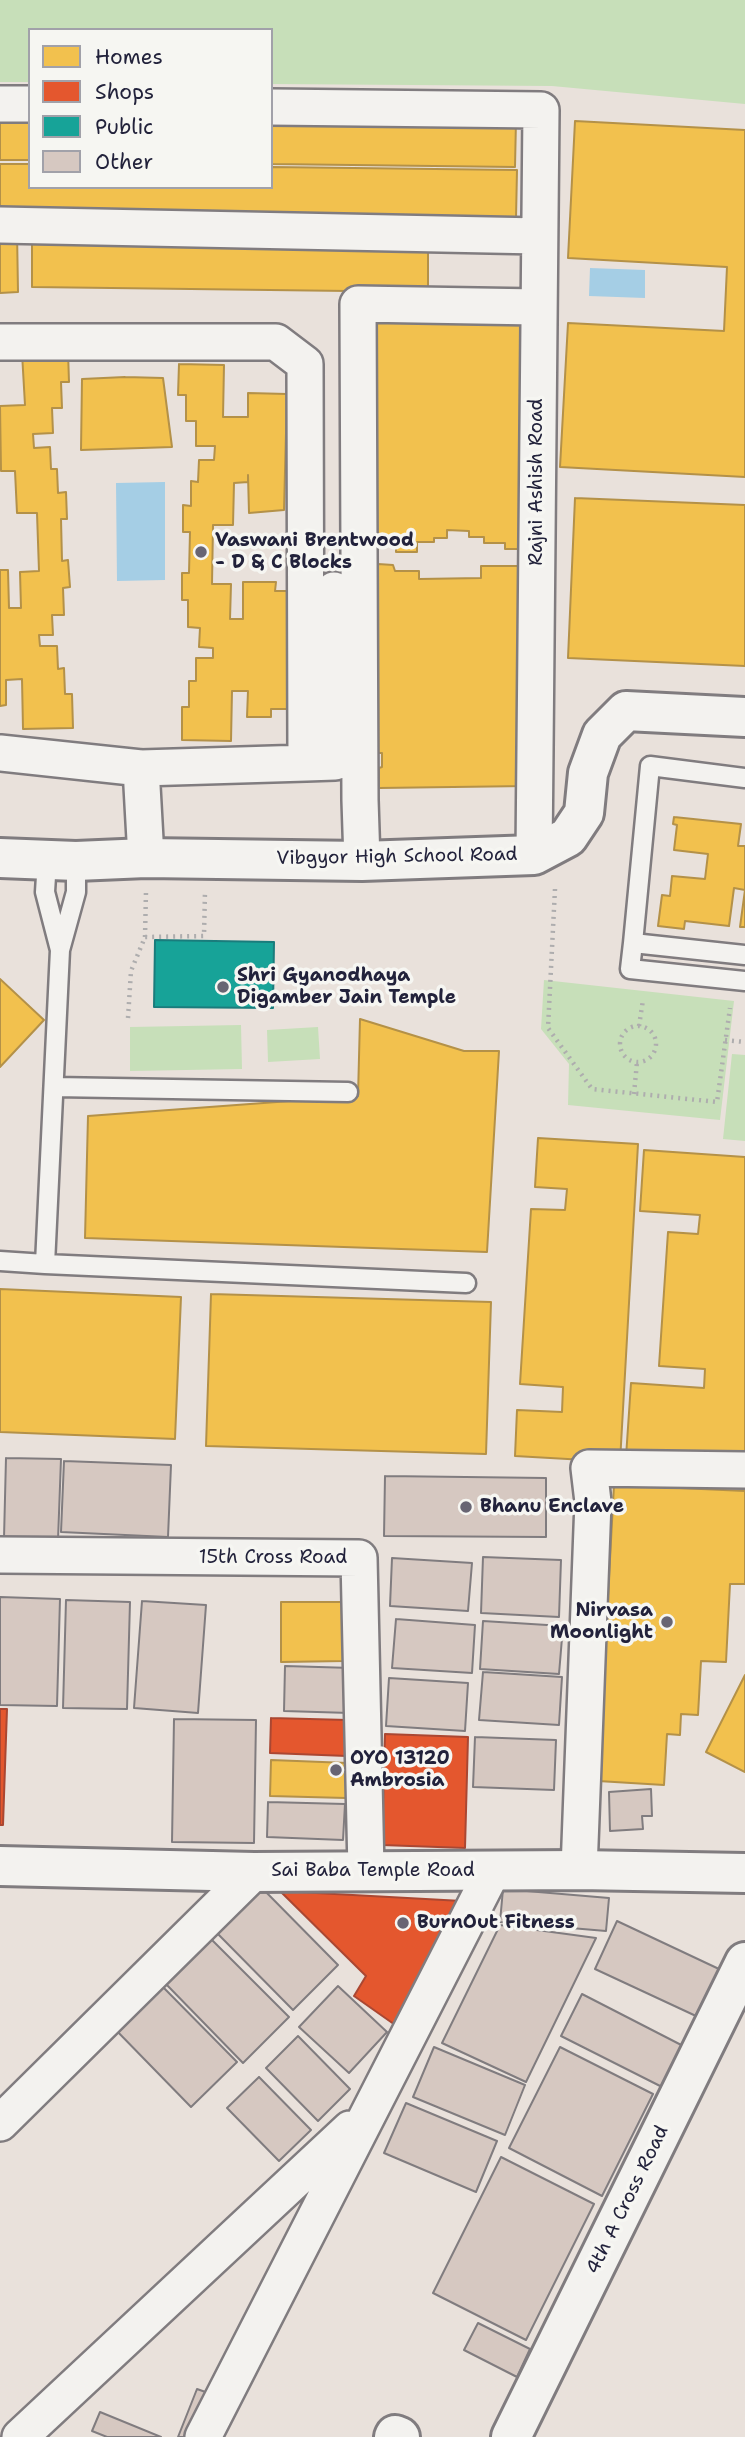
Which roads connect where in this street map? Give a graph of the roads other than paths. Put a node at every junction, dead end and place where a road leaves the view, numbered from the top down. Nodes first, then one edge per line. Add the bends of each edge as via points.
1 (0, 104) edge
2 (28, 104) edge
3 (273, 107) edge
4 (523, 176) dead end
5 (0, 225) edge
6 (529, 235) junction
7 (538, 307) junction
8 (0, 342) edge
9 (334, 590) dead end
10 (745, 717) edge
11 (0, 753) edge
12 (306, 763) junction
13 (141, 768) junction
14 (745, 778) edge
15 (534, 855) junction
16 (0, 858) edge
17 (146, 858) junction
18 (61, 861) junction
19 (362, 861) junction
20 (633, 943) junction
21 (61, 950) junction
22 (745, 955) edge
23 (745, 981) edge
24 (55, 1087) junction
25 (348, 1092) dead end
26 (0, 1261) edge
27 (46, 1264) junction
28 (466, 1283) dead end
29 (745, 1470) edge
30 (0, 1555) edge
31 (0, 1866) edge
32 (366, 1870) junction
33 (579, 1870) junction
34 (254, 1872) junction
35 (492, 1872) junction
36 (745, 1873) edge
37 (745, 1962) edge
38 (368, 2113) junction
39 (0, 2123) edge
40 (20, 2437) edge
41 (203, 2437) edge
42 (394, 2437) edge
43 (400, 2437) edge
44 (511, 2437) edge

1 - 2 street
3 - 6 street, Rajni Ashish Road via 541,110
4 - 6 street
5 - 6 street
6 - 7 street, Rajni Ashish Road
7 - 15 street, Rajni Ashish Road
7 - 19 street via 358,304
8 - 12 street via 276,342 305,364
9 - 12 street via 335,762
10 - 15 street, Vibgyor High School Road via 626,711 602,735 588,773 584,813 568,837
11 - 13 street
12 - 13 street
13 - 17 street
14 - 20 lane via 650,766
15 - 19 street, Vibgyor High School Road
16 - 18 street, Vibgyor High School Road
17 - 18 street, Vibgyor High School Road
17 - 19 street, Vibgyor High School Road
18 - 21 lane via 76,892
18 - 21 lane via 45,892
20 - 22 lane
20 - 23 lane via 631,969
21 - 24 lane
24 - 25 lane
24 - 27 lane
26 - 27 lane
27 - 28 lane
29 - 33 street via 589,1468 593,1502
30 - 32 street, 15th Cross Road via 359,1558
31 - 34 street, Sai Baba Temple Road
32 - 34 street, Sai Baba Temple Road
32 - 35 street, Sai Baba Temple Road
33 - 35 street, Sai Baba Temple Road
33 - 36 street, Sai Baba Temple Road
34 - 39 street
35 - 38 street
37 - 44 street, 4th A Cross Road
38 - 40 street
38 - 41 street
42 - 43 street

